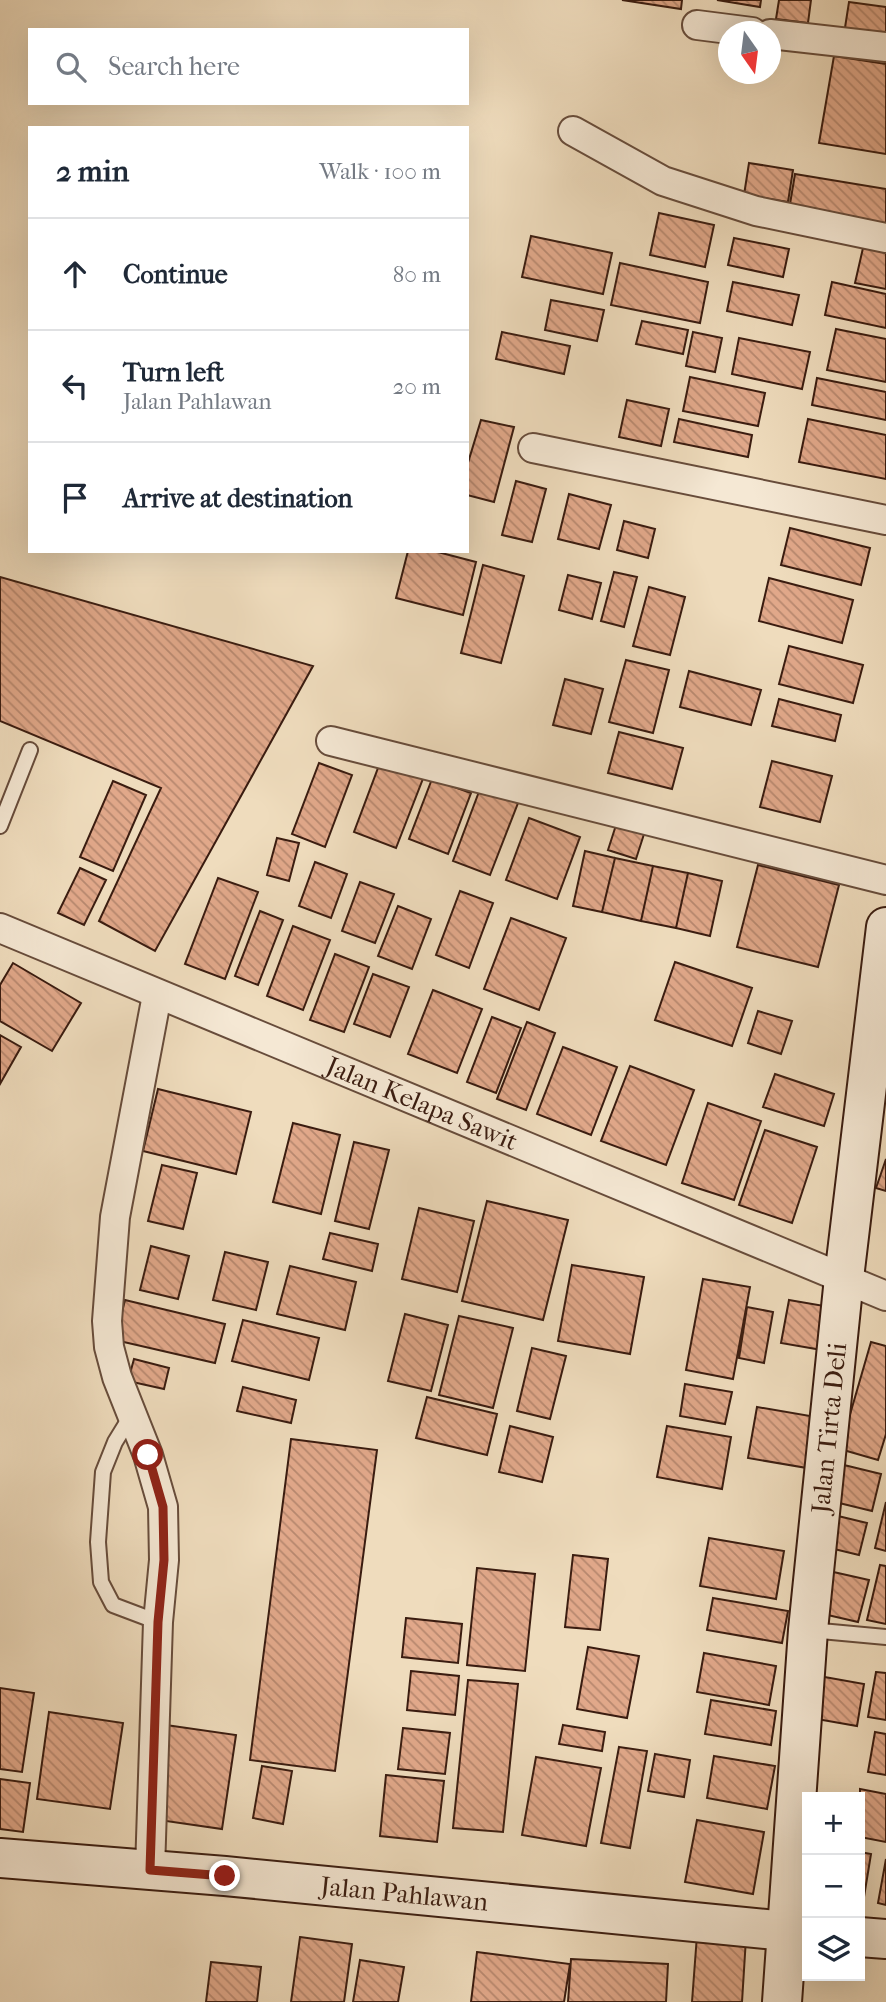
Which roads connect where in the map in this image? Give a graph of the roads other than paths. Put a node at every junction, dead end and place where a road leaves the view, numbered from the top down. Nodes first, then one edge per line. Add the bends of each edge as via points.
1 (697, 25) dead end
2 (718, 28) edge
3 (781, 35) edge
4 (886, 47) edge
5 (573, 131) dead end
6 (886, 237) edge
7 (533, 448) dead end
8 (886, 520) edge
9 (331, 741) dead end
10 (30, 750) dead end
11 (0, 826) edge
12 (886, 880) edge
13 (886, 927) edge
14 (0, 929) edge
15 (157, 995) junction
16 (844, 1278) junction
17 (886, 1296) edge
18 (131, 1416) junction
19 (158, 1622) junction
20 (808, 1630) junction
21 (886, 1637) edge
22 (0, 1858) edge
23 (150, 1870) junction
24 (798, 1933) edge
25 (865, 1937) edge
26 (886, 1939) edge
27 (782, 2002) edge

1 - 2 street
3 - 4 street
5 - 6 street via 663,181 756,211
7 - 8 street
9 - 12 street
10 - 11 lane
13 - 16 street, Jalan Tirta Deli
14 - 15 street, Jalan Kelapa Sawit
15 - 16 street, Jalan Kelapa Sawit
15 - 18 street via 115,1217 109,1276 108,1347
16 - 17 street, Jalan Kelapa Sawit
16 - 20 street, Jalan Tirta Deli
18 - 19 street via 163,1507
18 - 19 lane via 103,1472 98,1542 101,1582 113,1605
19 - 23 street
20 - 21 lane
20 - 24 street, Jalan Tirta Deli
22 - 23 street, Jalan Pahlawan
23 - 24 street, Jalan Pahlawan
24 - 27 street, Jalan Tirta Deli
25 - 26 street

